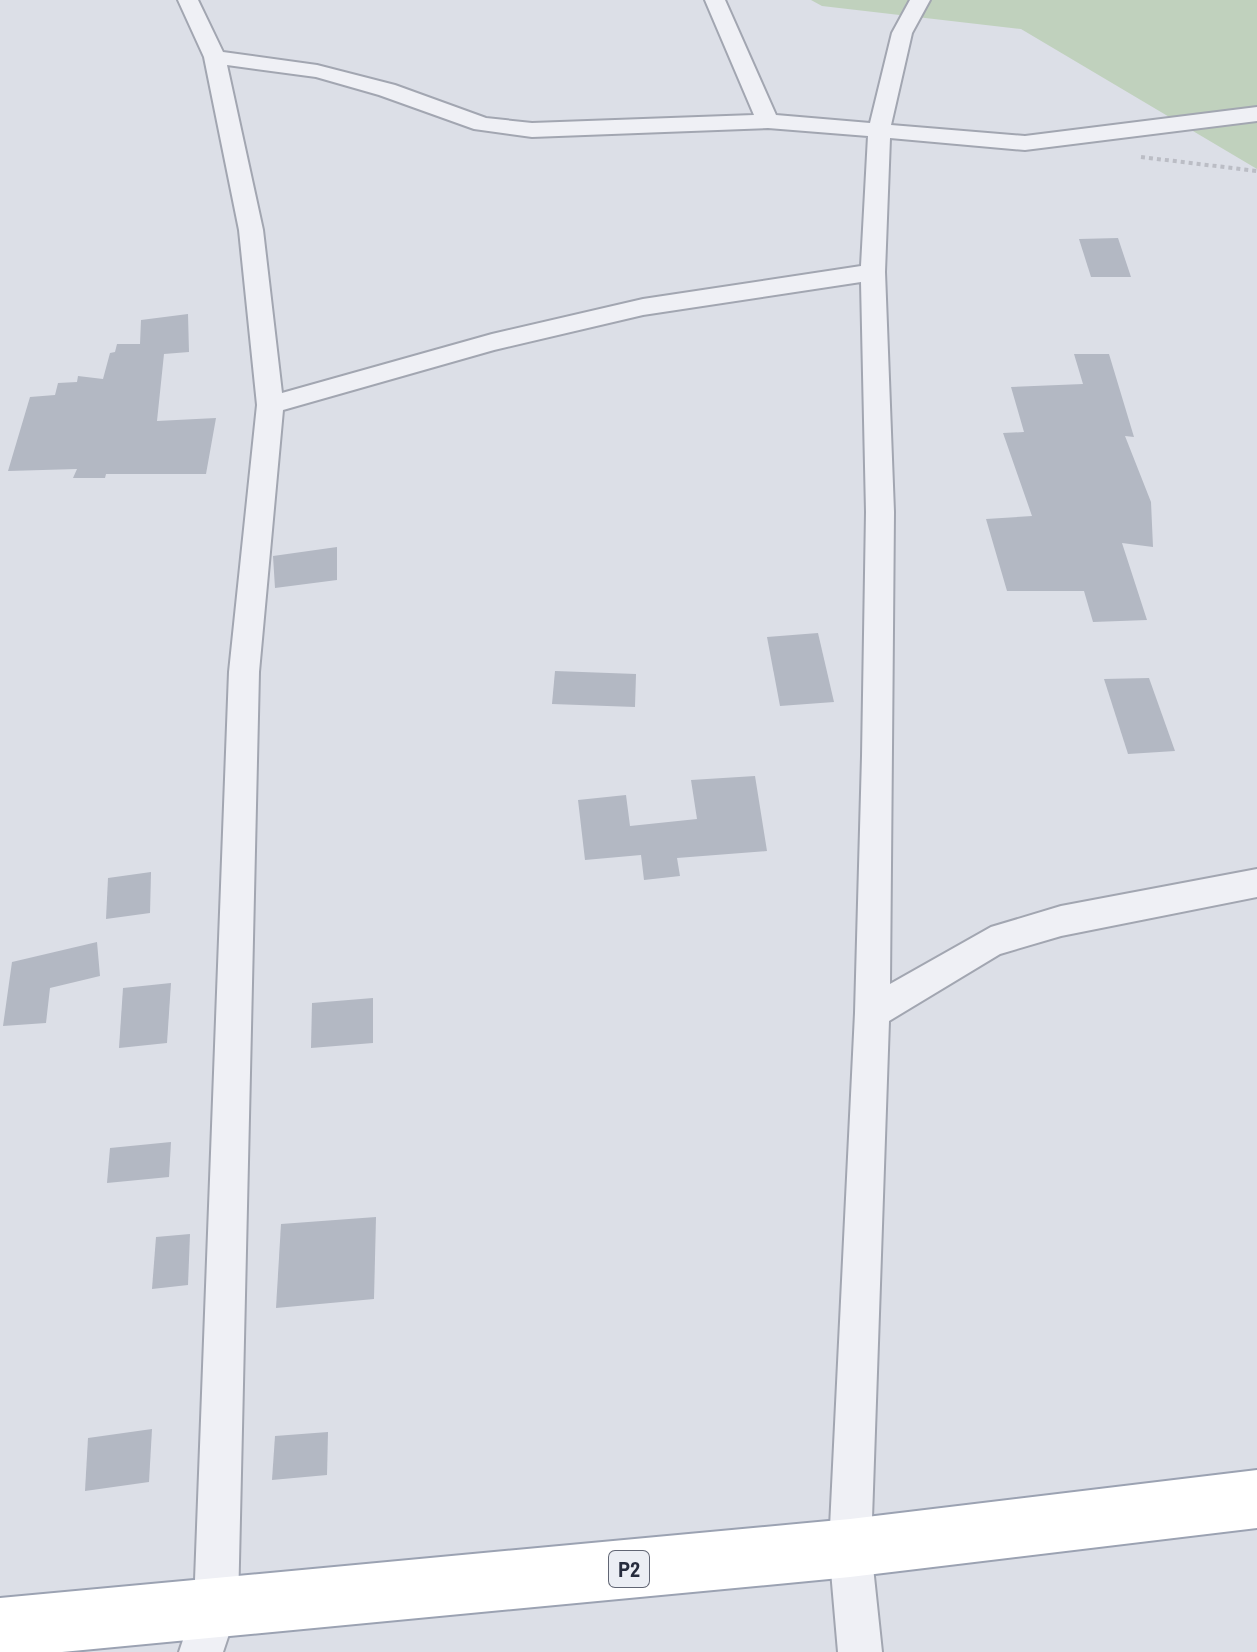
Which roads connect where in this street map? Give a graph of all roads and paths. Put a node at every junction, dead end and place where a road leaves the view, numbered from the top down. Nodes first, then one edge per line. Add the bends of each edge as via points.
1 (188, 0) edge
2 (715, 0) edge
3 (920, 0) edge
4 (215, 57) junction
5 (1257, 114) edge
6 (768, 121) junction
7 (879, 131) junction
8 (873, 272) junction
9 (270, 405) junction
10 (1257, 883) edge
11 (872, 1013) junction
12 (1257, 1499) edge
13 (850, 1548) junction
14 (0, 1628) edge
15 (209, 1630) edge
16 (860, 1652) edge

1 - 4 street
2 - 6 street
3 - 7 street via 902,33
4 - 6 street via 317,71 482,124 532,130
4 - 9 street via 251,230
5 - 7 street via 1025,143
6 - 7 street
7 - 8 street
8 - 9 street via 643,307 492,342
8 - 11 street via 880,512
9 - 15 street via 244,672
10 - 11 street via 1061,921 991,942
11 - 13 street
12 - 13 main road, P2
13 - 15 main road, P2
13 - 16 street
14 - 15 main road, P2

